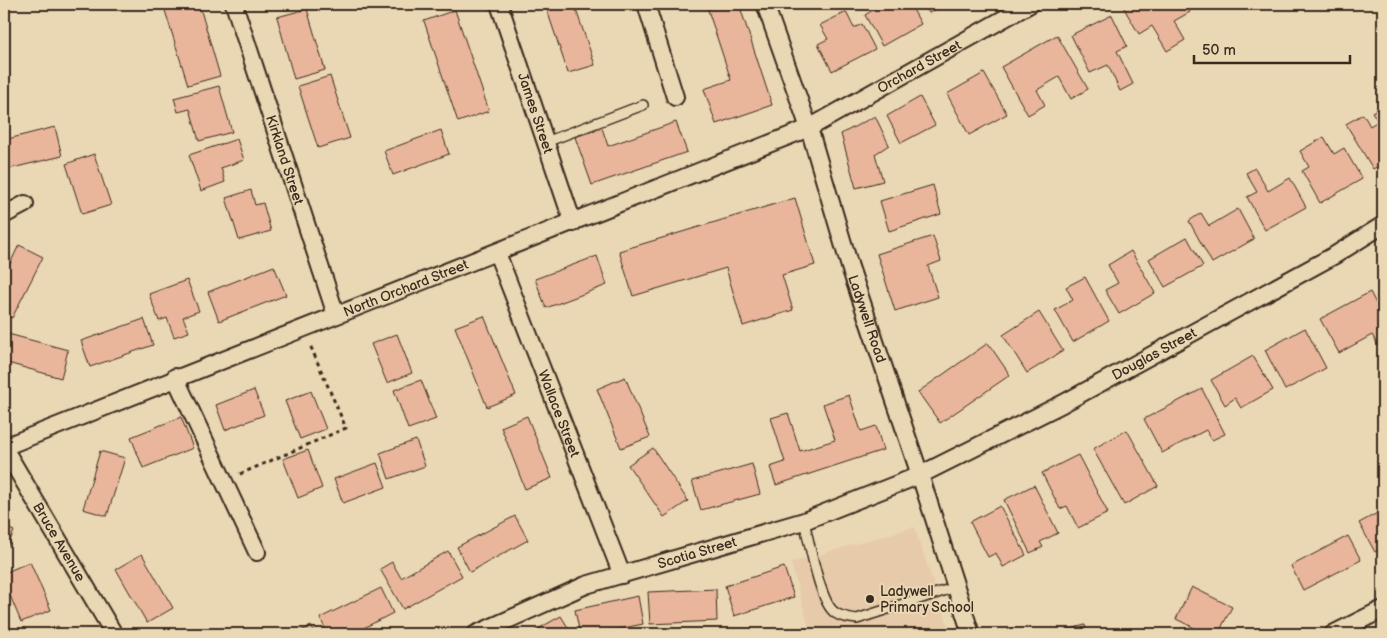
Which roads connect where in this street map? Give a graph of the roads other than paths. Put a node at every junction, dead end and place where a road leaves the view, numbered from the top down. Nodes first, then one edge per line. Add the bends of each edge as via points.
1 (234, 4) edge
2 (500, 4) edge
3 (646, 4) edge
4 (765, 4) edge
5 (1030, 4) edge
6 (675, 97) dead end
7 (643, 105) dead end
8 (809, 128) junction
9 (546, 142) junction
10 (25, 204) dead end
11 (4, 215) edge
12 (573, 223) junction
13 (1383, 225) edge
14 (497, 253) junction
15 (336, 315) junction
16 (175, 377) junction
17 (4, 448) edge
18 (920, 475) junction
19 (804, 521) junction
20 (257, 552) dead end
21 (622, 575) junction
22 (956, 587) junction
23 (1383, 608) edge
24 (114, 634) edge
25 (476, 634) edge
26 (971, 634) edge
27 (1333, 634) edge

1 - 15 street, Kirkland Street
2 - 9 street, James Street
3 - 6 street
4 - 8 street, Ladywell Road
5 - 8 street, Orchard Street
7 - 9 lane
8 - 12 street, North Orchard Street
8 - 18 street, Ladywell Road via 850,267
9 - 12 street, James Street
10 - 11 street
12 - 14 street, North Orchard Street
13 - 18 street, Douglas Street via 1062,404
14 - 15 street, North Orchard Street
14 - 21 street, Wallace Street
15 - 16 street, North Orchard Street
16 - 17 street, North Orchard Street
16 - 20 street
17 - 24 street, Bruce Avenue
18 - 19 street, Scotia Street
18 - 22 street, Ladywell Road
19 - 21 street, Scotia Street
19 - 22 lane via 821,587 832,610 845,618 857,619
21 - 25 street, Scotia Street via 586,585
22 - 26 street, Ladywell Road
23 - 27 street

